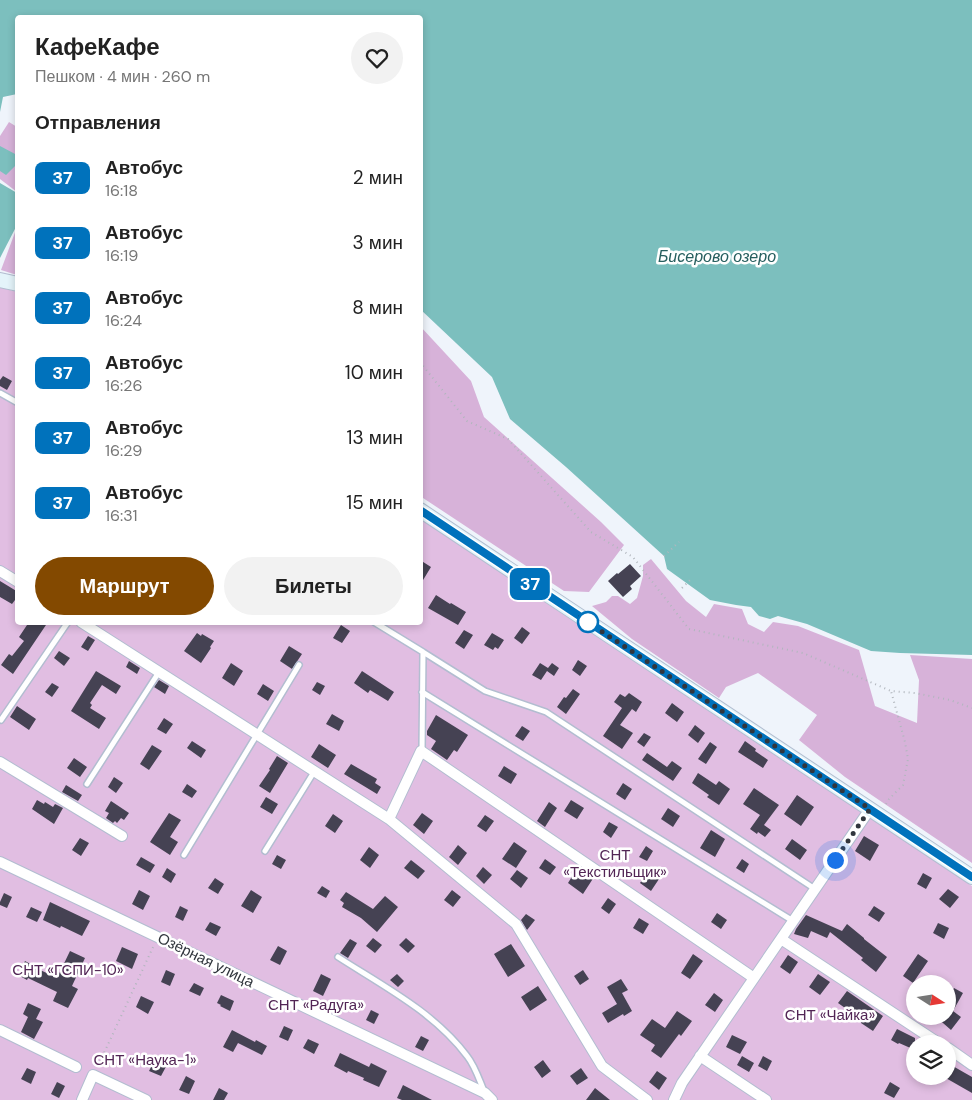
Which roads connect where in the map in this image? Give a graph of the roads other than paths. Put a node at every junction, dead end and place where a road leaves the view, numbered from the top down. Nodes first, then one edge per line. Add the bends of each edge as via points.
1 (0, 280) edge
2 (15, 283) edge
3 (0, 393) edge
4 (15, 402) edge
5 (423, 512) edge
6 (0, 571) edge
7 (15, 580) edge
8 (66, 625) edge
9 (86, 625) edge
10 (379, 625) edge
11 (423, 652) junction
12 (299, 665) dead end
13 (159, 672) junction
14 (422, 692) junction
15 (1, 720) edge
16 (257, 734) junction
17 (422, 751) junction
18 (0, 762) edge
19 (314, 771) junction
20 (87, 784) dead end
21 (875, 812) junction
22 (389, 819) junction
23 (122, 836) dead end
24 (265, 851) dead end
25 (184, 855) dead end
26 (0, 862) edge
27 (972, 877) edge
28 (815, 889) junction
29 (793, 921) junction
30 (781, 939) junction
31 (338, 957) dead end
32 (754, 978) junction
33 (0, 1030) edge
34 (926, 1035) edge
35 (956, 1053) edge
36 (700, 1056) junction
37 (972, 1064) edge
38 (76, 1067) dead end
39 (488, 1097) edge
40 (82, 1100) edge
41 (146, 1100) edge
42 (648, 1100) edge
43 (674, 1100) edge
44 (766, 1100) edge

1 - 2 main road
3 - 4 lane
5 - 21 main road
6 - 7 street
8 - 15 lane
9 - 13 street
10 - 11 lane
11 - 14 lane
11 - 28 lane via 486,691 546,712
12 - 16 lane
13 - 16 street
13 - 20 lane
14 - 17 lane
14 - 29 lane
16 - 19 street
16 - 25 lane
17 - 22 street
17 - 32 street
18 - 23 street
19 - 22 street
19 - 24 lane
21 - 27 main road
21 - 28 street
22 - 42 street via 516,924 602,1066
26 - 39 street, Озёрная улица
28 - 29 street
29 - 30 street
30 - 32 street
30 - 34 street
31 - 39 lane via 414,1006 445,1031 468,1056
32 - 36 street
33 - 38 street
35 - 37 street
36 - 43 street
36 - 44 street
40 - 41 street via 93,1075

